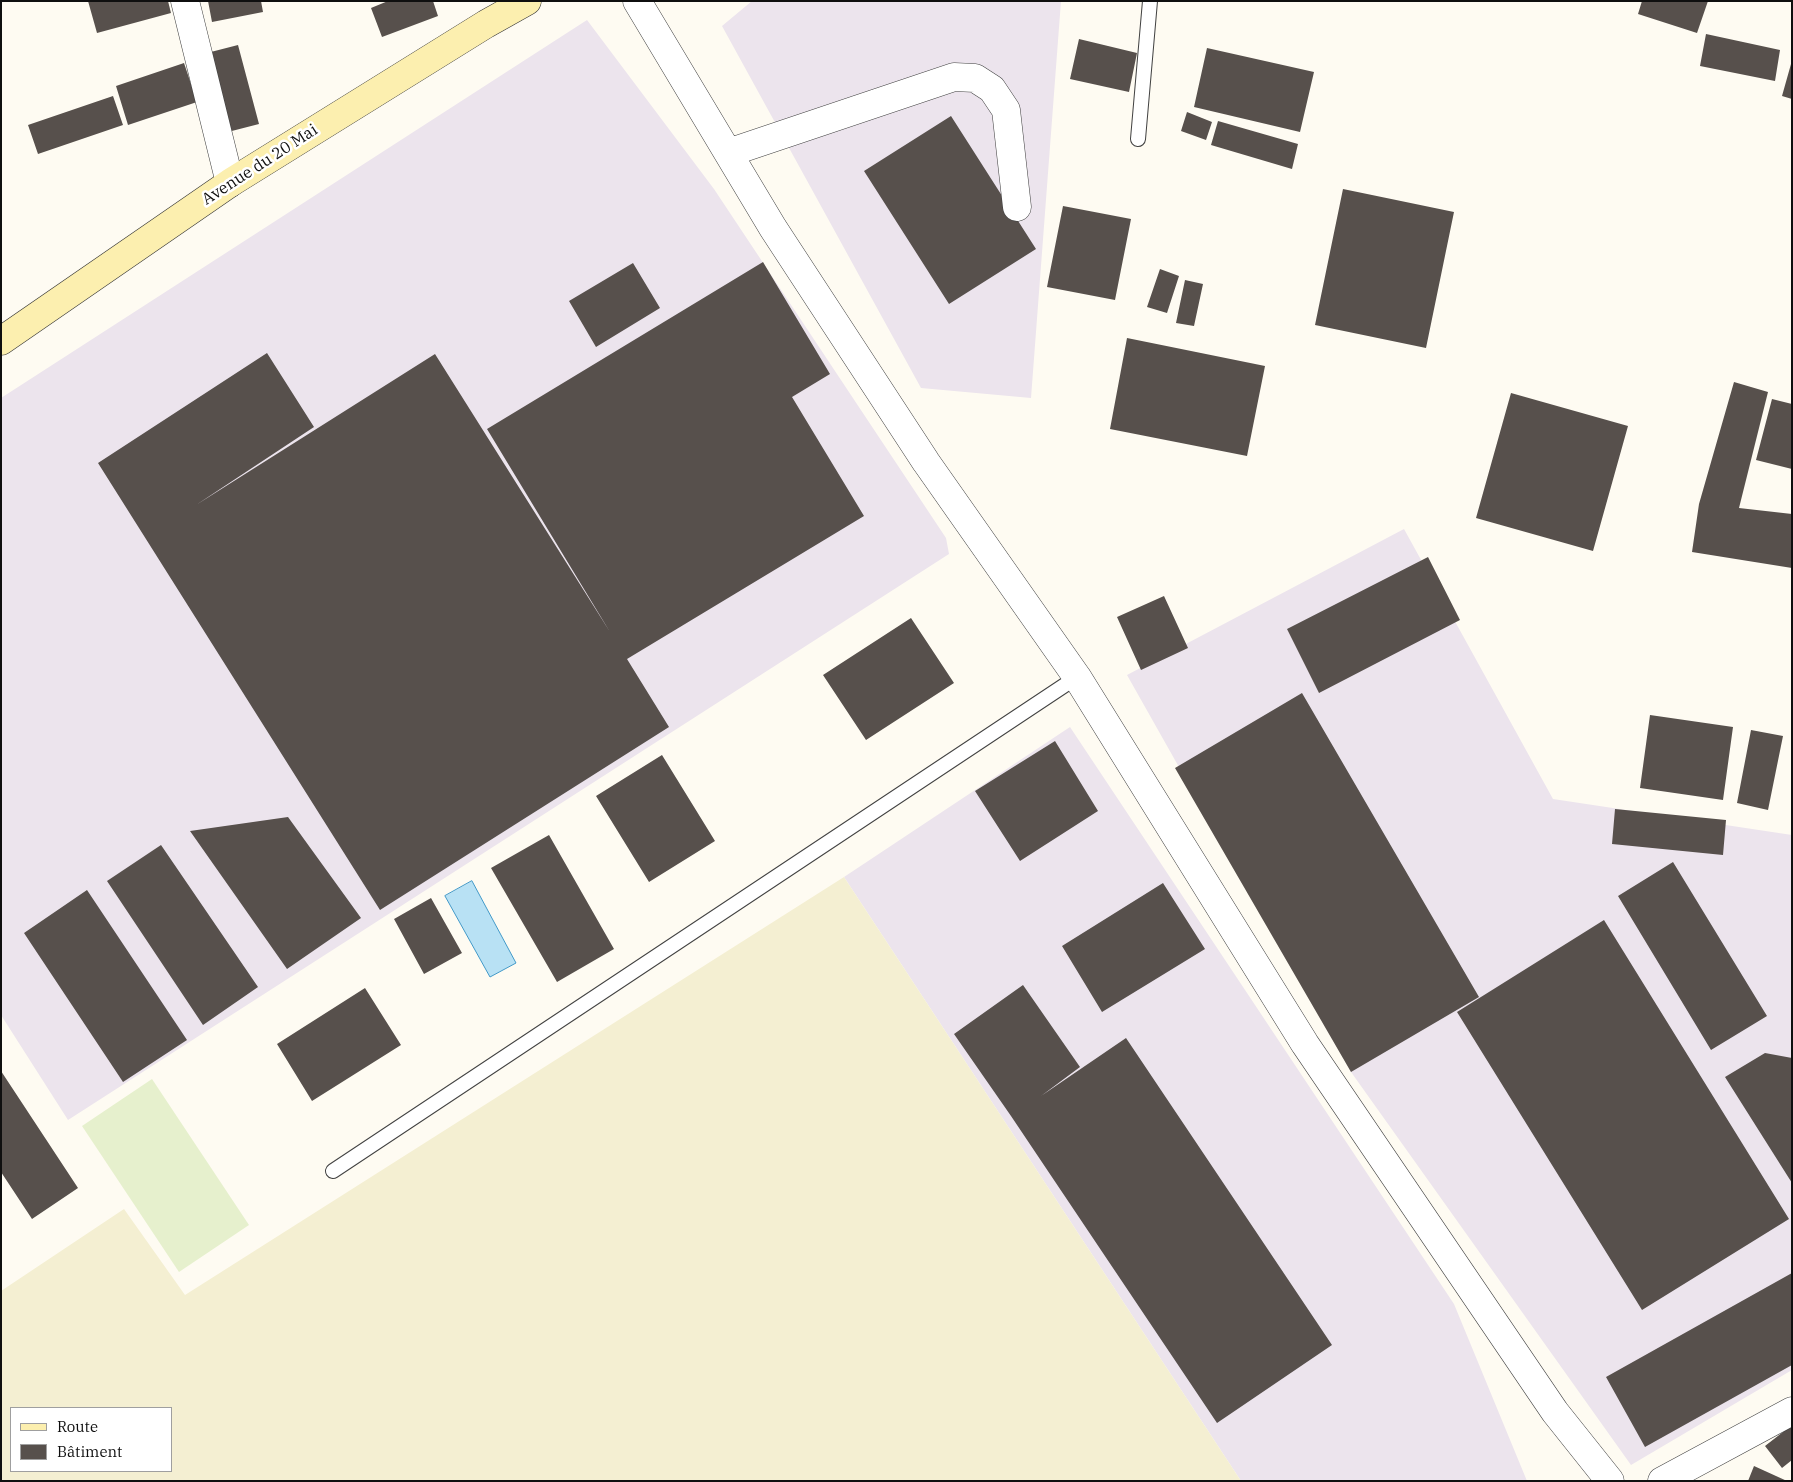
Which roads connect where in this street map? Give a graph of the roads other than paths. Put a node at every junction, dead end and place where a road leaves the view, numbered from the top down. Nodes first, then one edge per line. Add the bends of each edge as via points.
1 (184, 1) edge
2 (527, 1) edge
3 (637, 1) edge
4 (1150, 1) edge
5 (1138, 139) dead end
6 (728, 153) junction
7 (230, 182) junction
8 (1017, 207) dead end
9 (1, 341) edge
10 (1077, 677) junction
11 (333, 1171) dead end
12 (1792, 1411) edge
13 (1610, 1481) edge
14 (1662, 1481) edge

1 - 7 street
2 - 7 main road, Avenue du 20 Mai
3 - 6 street
4 - 5 lane
6 - 8 street via 954,76 975,78 992,89 1006,110
6 - 10 street via 773,228 926,462
7 - 9 main road, Avenue du 20 Mai
10 - 11 lane
10 - 13 street via 1306,1044 1555,1412
12 - 14 street

